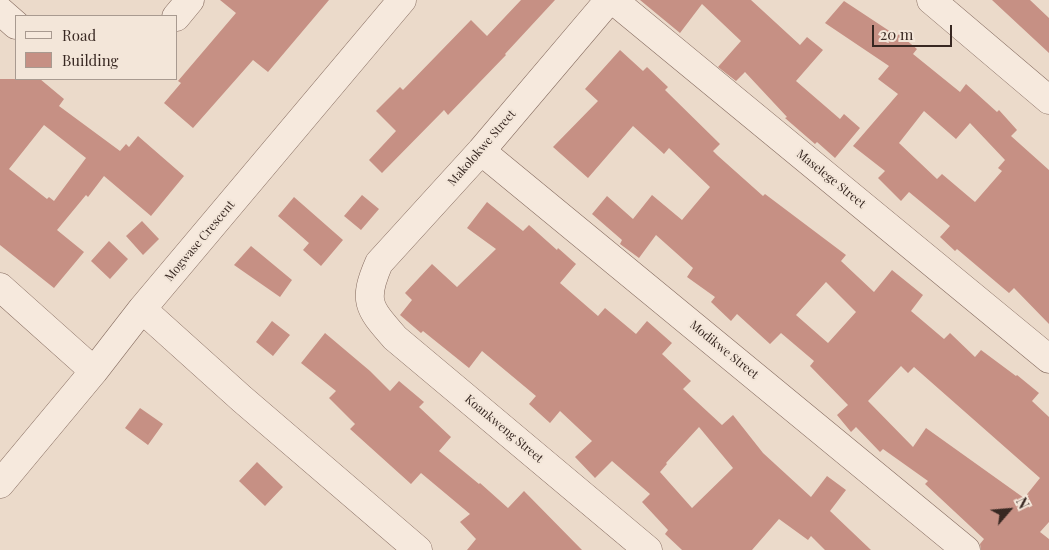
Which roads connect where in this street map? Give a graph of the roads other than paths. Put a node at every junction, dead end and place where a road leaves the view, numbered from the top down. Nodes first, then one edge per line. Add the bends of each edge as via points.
1 (190, 0) edge
2 (402, 0) edge
3 (609, 0) edge
4 (614, 0) edge
5 (931, 0) edge
6 (0, 11) edge
7 (178, 15) edge
8 (15, 24) edge
9 (1049, 100) edge
10 (481, 151) junction
11 (0, 287) edge
12 (369, 301) joint
13 (142, 309) junction
14 (1049, 359) edge
15 (94, 371) junction
16 (0, 484) edge
17 (418, 550) edge
18 (648, 550) edge
19 (966, 550) edge

1 - 7 street
2 - 13 street, Mogwase Crescent
3 - 10 street, Makolokwe Street
4 - 14 street, Maselege Street
5 - 9 street
6 - 8 street
10 - 12 street, Makolokwe Street via 378,263 370,283
10 - 19 street, Modikwe Street
11 - 15 street
12 - 18 street, Koankweng Street via 379,320 395,338
13 - 15 street, Mogwase Crescent
13 - 17 street
15 - 16 street, Mogwase Crescent

